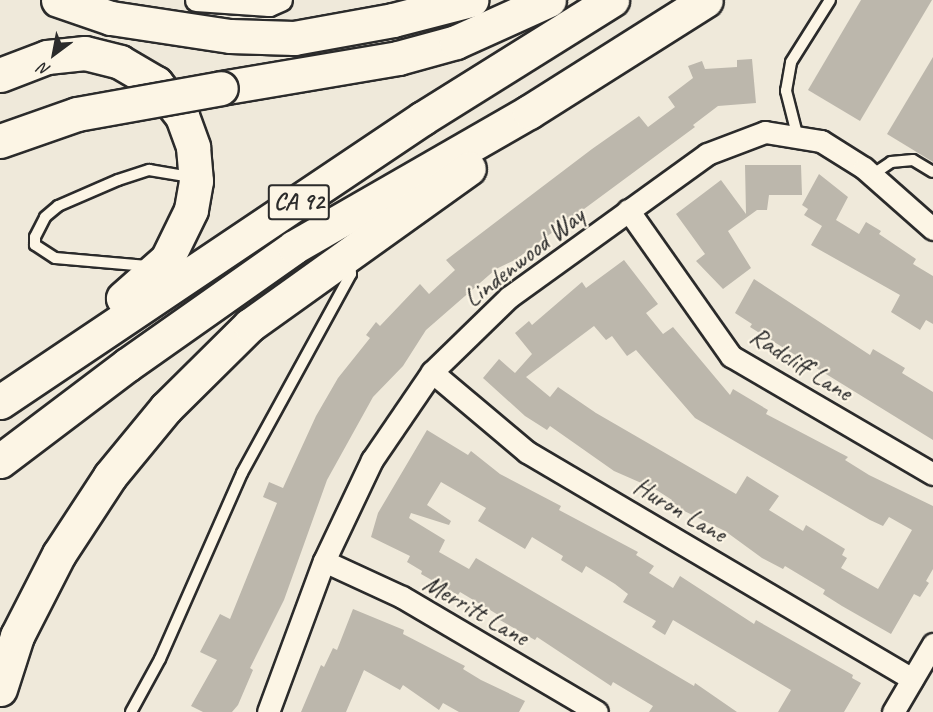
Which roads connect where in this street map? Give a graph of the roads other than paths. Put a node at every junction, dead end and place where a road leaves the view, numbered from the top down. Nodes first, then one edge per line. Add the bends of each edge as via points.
1 (58, 0) edge
2 (196, 0) edge
3 (281, 0) edge
4 (471, 0) edge
5 (549, 0) edge
6 (612, 0) edge
7 (706, 0) edge
8 (830, 0) edge
9 (0, 75) edge
10 (529, 112) junction
11 (798, 138) junction
12 (0, 141) edge
13 (933, 172) edge
14 (872, 175) junction
15 (196, 178) junction
16 (628, 210) junction
17 (933, 229) edge
18 (350, 254) junction
19 (159, 267) junction
20 (432, 372) junction
21 (0, 397) edge
22 (0, 402) edge
23 (0, 461) edge
24 (933, 474) edge
25 (324, 561) junction
26 (933, 644) edge
27 (912, 679) junction
28 (0, 689) edge
29 (131, 712) edge
30 (268, 712) edge
31 (597, 712) edge
32 (893, 712) edge

1 - 4 highway via 111,18 230,36 294,38 393,20
2 - 3 street via 269,5
5 - 12 highway, bridge via 456,42 408,55 77,114
6 - 22 highway, CA 92 via 423,118
7 - 10 highway, CA 92
8 - 11 lane via 791,62 786,91
9 - 15 highway via 20,65 66,55 85,53 120,62 156,83 182,116 193,147
10 - 18 highway via 483,158
10 - 23 highway, CA 92 via 294,247
11 - 14 street via 820,141
11 - 16 street, Lindenwood Way via 765,132 707,154
13 - 14 lane via 913,160 891,162
14 - 17 street
15 - 19 highway via 191,210 179,239
15 - 19 lane via 148,170 118,180 58,206 45,217 35,237 34,245 55,258
16 - 20 street, Lindenwood Way via 508,297
16 - 24 street, Radcliff Lane via 731,356
18 - 28 highway via 250,325 166,408 138,442 59,554 17,636
18 - 29 lane via 351,274 242,473 160,659
19 - 21 highway
20 - 25 street, Lindenwood Way via 372,460
20 - 27 street, Huron Lane via 527,452
25 - 30 street, Lindenwood Way
25 - 31 street, Merritt Lane via 402,597
26 - 27 street
27 - 32 street

